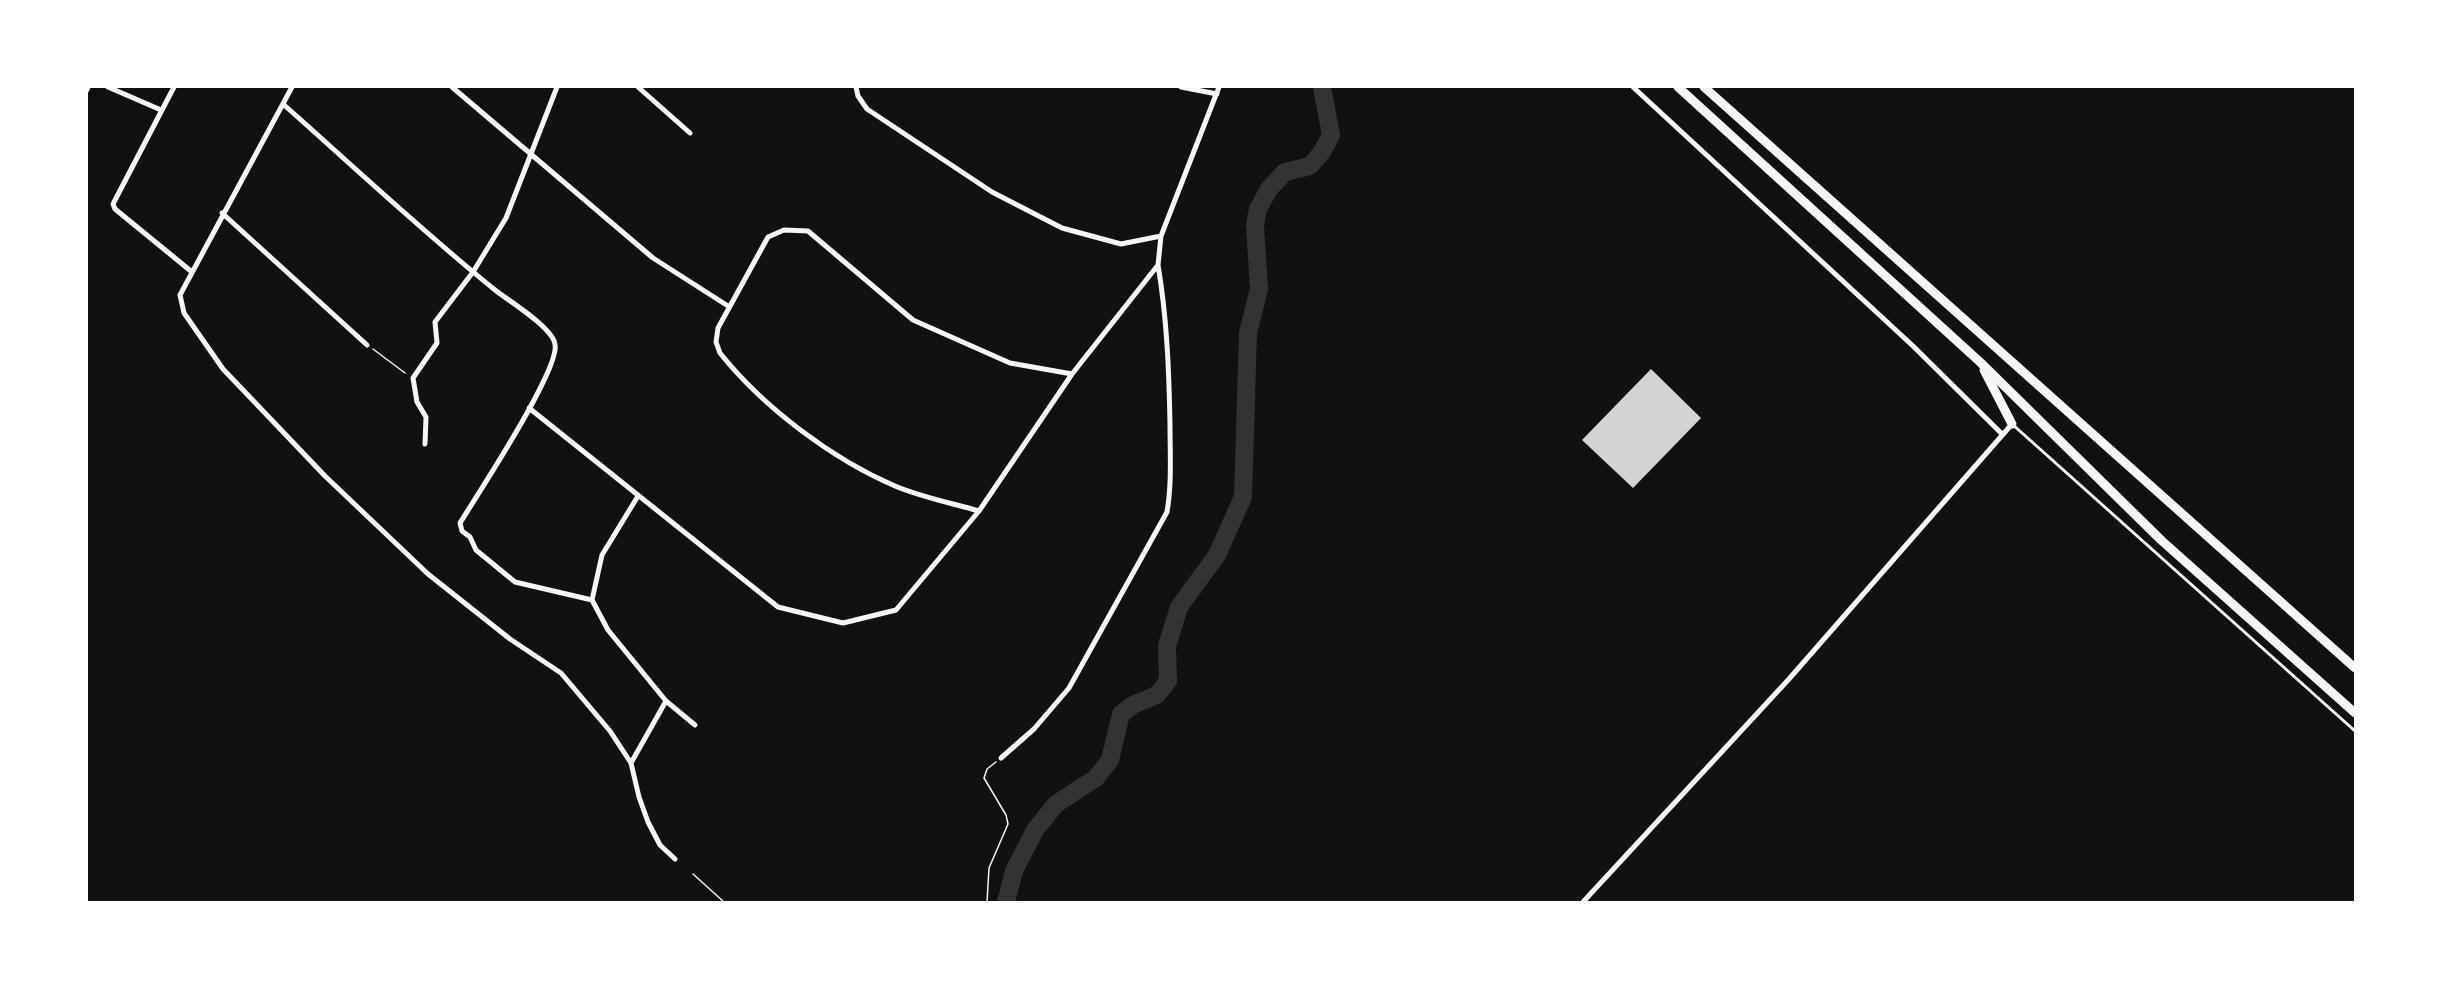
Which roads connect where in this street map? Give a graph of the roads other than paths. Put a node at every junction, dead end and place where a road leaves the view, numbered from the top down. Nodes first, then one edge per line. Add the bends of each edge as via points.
1 (108, 87) edge
2 (174, 87) edge
3 (292, 87) edge
4 (452, 87) edge
5 (557, 87) edge
6 (638, 87) edge
7 (856, 87) edge
8 (1181, 87) edge
9 (1219, 87) edge
10 (1633, 87) edge
11 (1678, 87) edge
12 (1704, 87) edge
13 (1216, 94) junction
14 (283, 104) junction
15 (161, 111) junction
16 (690, 133) dead end
17 (531, 154) junction
18 (222, 213) junction
19 (1161, 236) junction
20 (1158, 265) junction
21 (192, 272) junction
22 (473, 272) junction
23 (728, 306) junction
24 (367, 345) road end
25 (1980, 362) junction
26 (1072, 374) junction
27 (529, 408) junction
28 (2012, 424) junction
29 (2002, 434) junction
30 (425, 444) dead end
31 (638, 496) junction
32 (979, 511) junction
33 (592, 600) junction
34 (2355, 668) edge
35 (666, 701) junction
36 (2355, 713) edge
37 (695, 725) dead end
38 (2355, 731) edge
39 (1001, 758) road end
40 (632, 763) junction
41 (675, 859) dead end
42 (1583, 902) edge

1 - 15 street
2 - 15 street
3 - 14 street
4 - 17 street
5 - 17 street
6 - 16 street
7 - 19 street via 867,109 992,192 1062,228 1121,244
8 - 13 street
9 - 13 street
10 - 29 street via 1913,346
11 - 25 highway
12 - 34 highway
13 - 19 street
14 - 18 street
14 - 22 street
15 - 21 street via 113,204
17 - 22 street via 506,218
17 - 23 street via 653,258
18 - 21 street
18 - 24 street
19 - 20 street
20 - 26 street
20 - 39 street via 1166,310 1169,387 1167,512 1069,688 1034,729
21 - 40 street via 180,295 184,313 223,369 325,476 428,574 510,639 561,673
22 - 27 street via 546,330 555,343 555,357
22 - 30 street via 435,322 437,343 413,378 417,402 426,417
23 - 26 street via 768,237 797,229 808,231 913,320 1010,363
23 - 32 street via 718,328 716,342 720,353 784,416 846,462 896,487
25 - 28 highway
25 - 36 highway via 2161,540
26 - 32 street
27 - 31 street
27 - 33 street via 460,523 462,531 485,559 515,582
28 - 29 street
28 - 38 lane
29 - 42 street via 1789,679
31 - 32 street via 778,607 843,623 896,610
31 - 33 street via 602,555
33 - 35 street via 608,630
35 - 37 street
35 - 40 street
40 - 41 street via 648,822 660,845

